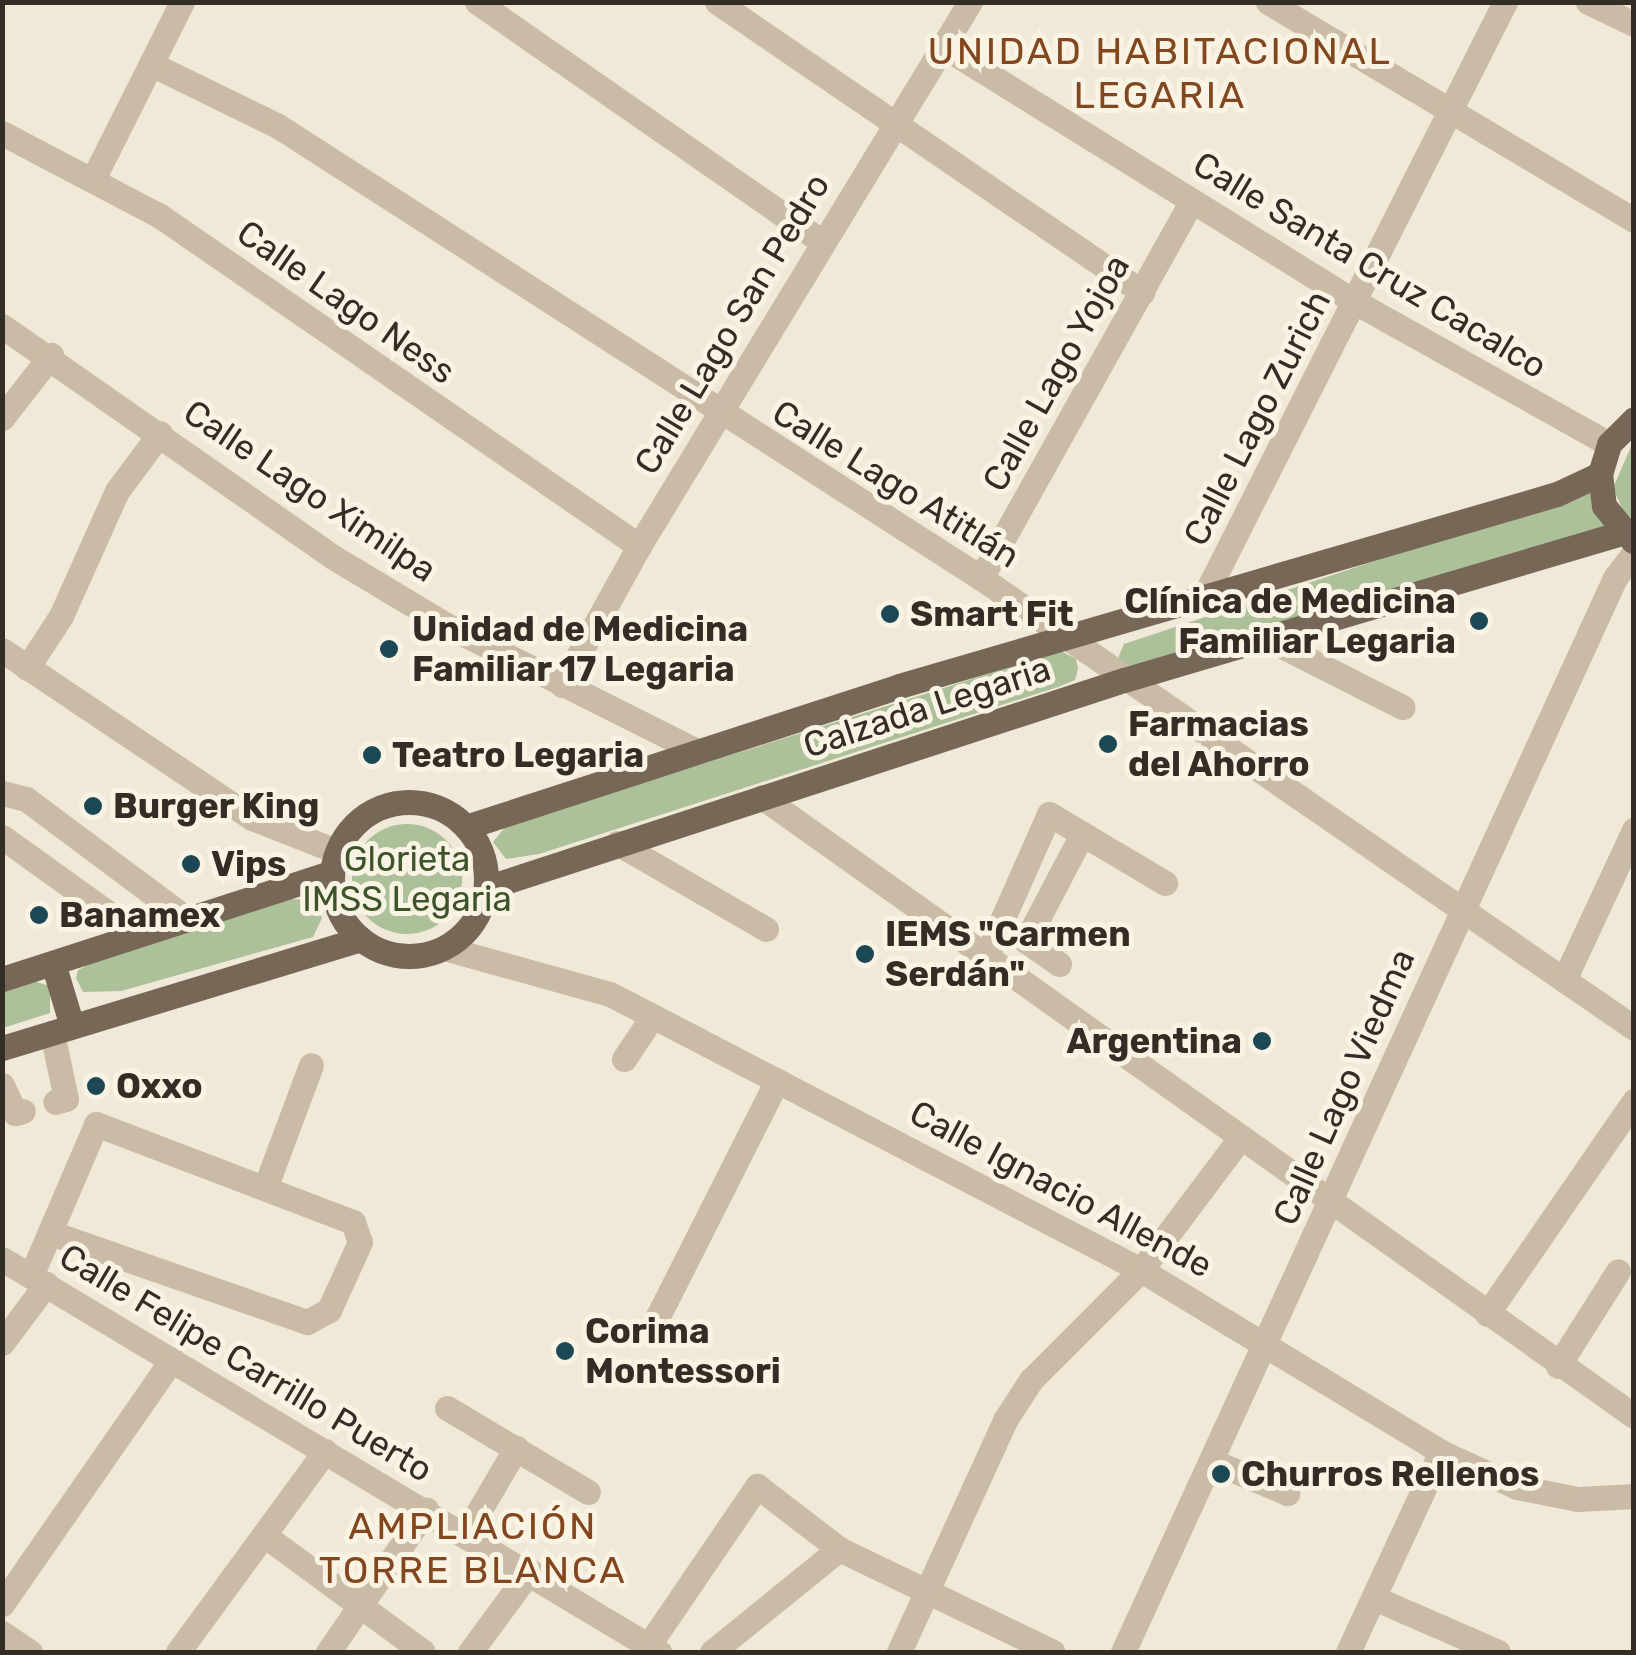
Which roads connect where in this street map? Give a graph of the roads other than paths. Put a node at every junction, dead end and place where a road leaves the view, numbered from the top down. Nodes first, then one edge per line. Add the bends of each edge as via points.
1 (182, 2) edge
2 (477, 2) edge
3 (717, 2) edge
4 (970, 2) edge
5 (1268, 2) edge
6 (1506, 2) edge
7 (1588, 2) edge
8 (1299, 10) edge
9 (1634, 24) edge
10 (944, 47) junction
11 (151, 64) junction
12 (1450, 111) junction
13 (895, 122) junction
14 (2, 134) edge
15 (94, 177) junction
16 (1192, 202) junction
17 (1634, 220) edge
18 (822, 242) junction
19 (1142, 292) junction
20 (1356, 302) junction
21 (2, 326) edge
22 (51, 355) junction
23 (720, 414) junction
24 (2, 418) edge
25 (1634, 420) edge
26 (160, 433) junction
27 (1609, 444) junction
28 (1600, 474) junction
29 (1630, 543) edge
30 (639, 546) junction
31 (982, 578) junction
32 (1204, 597) junction
33 (1065, 636) junction
34 (1266, 638) junction
35 (2, 650) edge
36 (27, 668) junction
37 (1124, 680) junction
38 (562, 685) junction
39 (1402, 708) dead end
40 (696, 751) junction
41 (2, 793) edge
42 (762, 797) junction
43 (466, 827) junction
44 (1634, 830) edge
45 (2, 837) edge
46 (1080, 838) junction
47 (617, 842) junction
48 (334, 862) junction
49 (1164, 884) dead end
50 (486, 888) junction
51 (1463, 909) junction
52 (187, 920) junction
53 (766, 928) dead end
54 (139, 935) junction
55 (361, 940) junction
56 (444, 948) junction
57 (987, 954) junction
58 (53, 963) junction
59 (1060, 964) dead end
60 (2, 978) edge
61 (1564, 980) junction
62 (652, 1017) junction
63 (1634, 1028) edge
64 (62, 1029) junction
65 (2, 1048) edge
66 (624, 1059) dead end
67 (311, 1065) dead end
68 (777, 1080) junction
69 (2, 1086) edge
70 (1634, 1101) edge
71 (55, 1102) dead end
72 (22, 1111) dead end
73 (1241, 1137) junction
74 (265, 1188) junction
75 (1331, 1203) junction
76 (50, 1234) junction
77 (2, 1259) edge
78 (1140, 1270) junction
79 (1618, 1271) dead end
80 (38, 1280) junction
81 (1487, 1314) junction
82 (654, 1324) dead end
83 (1266, 1340) junction
84 (2, 1343) edge
85 (172, 1359) junction
86 (1558, 1366) junction
87 (447, 1408) dead end
88 (1634, 1416) edge
89 (516, 1448) junction
90 (325, 1451) junction
91 (1441, 1452) junction
92 (1212, 1461) junction
93 (588, 1492) dead end
94 (1287, 1493) dead end
95 (1634, 1496) edge
96 (426, 1510) junction
97 (466, 1534) junction
98 (264, 1535) junction
99 (838, 1549) junction
100 (530, 1572) junction
101 (925, 1594) junction
102 (1374, 1598) junction
103 (2, 1604) edge
104 (360, 1606) junction
105 (2, 1633) edge
106 (653, 1649) edge
107 (30, 1652) edge
108 (178, 1652) edge
109 (328, 1652) edge
110 (423, 1652) edge
111 (470, 1652) edge
112 (712, 1652) edge
113 (899, 1652) edge
114 (1052, 1652) edge
115 (1124, 1652) edge
116 (1348, 1652) edge
117 (1498, 1652) edge

1 - 11 street
2 - 18 street
3 - 13 street
4 - 10 street, Calle Lago San Pedro
5 - 8 street
6 - 12 street, Calle Lago Zurich
7 - 9 street
8 - 12 street
10 - 13 street, Calle Lago San Pedro
10 - 16 street, Calle Santa Cruz Cacalco
11 - 15 street
11 - 23 street, Calle Lago Atitlán via 278,126
12 - 17 street
12 - 20 street, Calle Lago Zurich
13 - 18 street, Calle Lago San Pedro
13 - 19 street
14 - 15 street, Calle Lago Ness
15 - 30 street, Calle Lago Ness
16 - 19 street, Calle Lago Yojoa
16 - 20 street, Calle Santa Cruz Cacalco
18 - 23 street, Calle Lago San Pedro
19 - 31 street, Calle Lago Yojoa
20 - 27 street, Calle Santa Cruz Cacalco
20 - 32 street, Calle Lago Zurich
21 - 22 street, Calle Lago Ximilpa
22 - 24 street
22 - 26 street, Calle Lago Ximilpa
23 - 30 street, Calle Lago San Pedro
23 - 31 street, Calle Lago Atitlán
25 - 27 main road
26 - 36 street via 117,491 61,616
26 - 38 street, Calle Lago Ximilpa via 334,557
27 - 28 main road
28 - 29 main road via 1604,506
28 - 32 main road, Calzada Legaria via 1557,494
29 - 34 main road, Calzada Legaria
29 - 51 street, Calle Lago Viedma
30 - 38 street, Calle Lago San Pedro
31 - 33 street, Calle Lago Atitlán
32 - 33 main road, Calzada Legaria
33 - 37 street, Calle Lago Atitlán
33 - 40 main road, Calzada Legaria
34 - 37 main road, Calzada Legaria
34 - 39 street
35 - 36 street
36 - 48 street via 252,818
37 - 42 main road, Calzada Legaria
37 - 51 street, Calle Lago Atitlán
38 - 40 street, Calle Lago Ximilpa
40 - 43 main road, Calzada Legaria
41 - 52 street via 26,798
42 - 47 main road, Calzada Legaria
42 - 57 street
43 - 48 main road via 428,804 394,804 364,816
43 - 50 main road via 483,855
44 - 61 street
45 - 54 street
46 - 49 street
46 - 57 street via 1049,814
46 - 59 street via 1026,941
47 - 50 main road, Calzada Legaria
47 - 53 street
48 - 52 main road
48 - 55 main road via 341,917
50 - 56 main road via 480,912
51 - 61 street, Calle Lago Atitlán
51 - 75 street, Calle Lago Viedma
52 - 54 main road
54 - 58 main road
55 - 56 main road via 401,956
55 - 64 main road
56 - 62 street, Calle Ignacio Allende via 580,983
57 - 73 street
58 - 60 main road
58 - 64 main road
61 - 63 street, Calle Lago Atitlán
62 - 66 street
62 - 68 street, Calle Ignacio Allende
64 - 65 main road
64 - 71 street via 66,1099
67 - 74 street
68 - 78 street, Calle Ignacio Allende
68 - 82 street
69 - 72 street via 16,1113
70 - 81 street
73 - 75 street
73 - 78 street
74 - 76 street via 96,1124
74 - 76 street via 358,1230 360,1242 320,1319 306,1322
75 - 81 street
75 - 83 street, Calle Lago Viedma
76 - 80 street
77 - 80 street, Calle Felipe Carrillo Puerto
78 - 83 street, Calle Ignacio Allende
78 - 101 street via 1013,1406
79 - 86 street
80 - 84 street
80 - 85 street, Calle Felipe Carrillo Puerto
81 - 86 street
83 - 91 street, Calle Ignacio Allende
83 - 92 street, Calle Lago Viedma
85 - 90 street, Calle Felipe Carrillo Puerto
85 - 103 street
86 - 88 street
87 - 89 street
89 - 93 street
89 - 97 street
90 - 96 street, Calle Felipe Carrillo Puerto
90 - 98 street
91 - 95 street, Calle Ignacio Allende via 1540,1494
91 - 102 street
92 - 94 street
92 - 115 street, Calle Lago Viedma
96 - 97 street, Calle Felipe Carrillo Puerto
96 - 104 street
97 - 100 street, Calle Felipe Carrillo Puerto
98 - 104 street
98 - 108 street
99 - 101 street
99 - 106 street via 757,1486
99 - 112 street
100 - 106 street, Calle Felipe Carrillo Puerto
100 - 111 street
101 - 113 street
101 - 114 street
102 - 116 street
102 - 117 street
104 - 109 street
104 - 110 street
105 - 107 street

